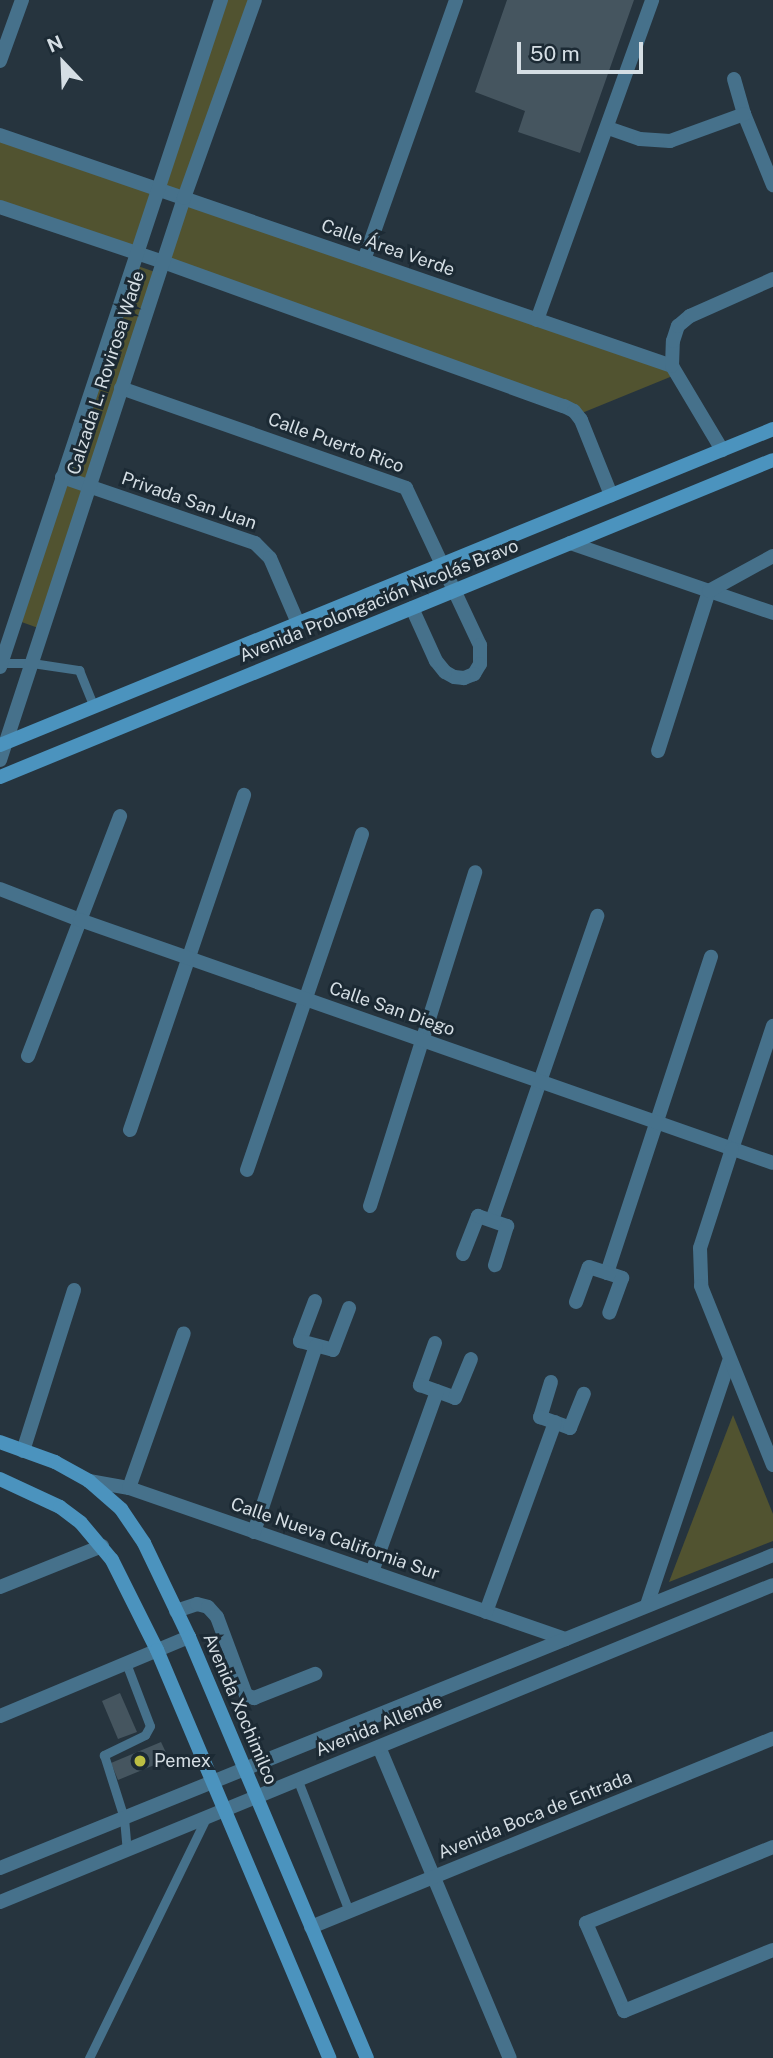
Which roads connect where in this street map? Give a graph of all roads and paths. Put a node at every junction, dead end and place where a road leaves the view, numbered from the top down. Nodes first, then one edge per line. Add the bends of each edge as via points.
1 (22, 0) edge
2 (221, 0) edge
3 (255, 0) edge
4 (456, 0) edge
5 (652, 0) edge
6 (0, 61) edge
7 (734, 79) dead end
8 (744, 114) junction
9 (608, 128) junction
10 (0, 135) edge
11 (773, 185) edge
12 (157, 188) junction
13 (184, 198) junction
14 (0, 207) edge
15 (135, 253) junction
16 (364, 260) junction
17 (163, 262) junction
18 (773, 279) edge
19 (537, 320) junction
20 (672, 366) junction
21 (121, 388) junction
22 (773, 429) edge
23 (722, 450) junction
24 (773, 460) edge
25 (62, 477) junction
26 (88, 487) junction
27 (611, 495) junction
28 (570, 543) junction
29 (773, 556) edge
30 (441, 565) junction
31 (452, 591) junction
32 (709, 591) junction
33 (412, 608) junction
34 (773, 613) edge
35 (298, 623) junction
36 (32, 663) junction
37 (0, 664) edge
38 (94, 707) junction
39 (3, 744) edge
40 (658, 751) dead end
41 (0, 760) edge
42 (0, 777) edge
43 (244, 795) dead end
44 (120, 816) dead end
45 (362, 834) dead end
46 (475, 872) dead end
47 (0, 888) edge
48 (597, 916) dead end
49 (80, 920) junction
50 (711, 957) dead end
51 (190, 959) junction
52 (306, 999) junction
53 (773, 1026) edge
54 (420, 1039) junction
55 (28, 1055) dead end
56 (540, 1081) junction
57 (657, 1122) junction
58 (130, 1130) dead end
59 (732, 1149) junction
60 (773, 1163) edge
61 (247, 1170) dead end
62 (370, 1206) dead end
63 (485, 1218) junction
64 (463, 1254) dead end
65 (495, 1265) dead end
66 (607, 1273) junction
67 (74, 1290) dead end
68 (315, 1301) dead end
69 (576, 1302) dead end
70 (349, 1308) dead end
71 (609, 1313) dead end
72 (184, 1333) dead end
73 (435, 1343) dead end
74 (316, 1346) junction
75 (471, 1359) dead end
76 (729, 1361) junction
77 (551, 1382) dead end
78 (437, 1391) junction
79 (584, 1394) dead end
80 (555, 1422) junction
81 (0, 1442) edge
82 (23, 1451) junction
83 (773, 1465) edge
84 (0, 1479) edge
85 (89, 1481) junction
86 (129, 1488) junction
87 (254, 1532) junction
88 (102, 1546) junction
89 (773, 1555) edge
90 (372, 1572) junction
91 (773, 1585) edge
92 (0, 1587) edge
93 (647, 1605) junction
94 (176, 1611) junction
95 (486, 1612) junction
96 (189, 1637) junction
97 (566, 1639) junction
98 (157, 1650) junction
99 (126, 1663) junction
100 (315, 1674) dead end
101 (0, 1716) edge
102 (773, 1738) edge
103 (379, 1747) junction
104 (245, 1769) junction
105 (298, 1781) junction
106 (214, 1782) junction
107 (257, 1797) junction
108 (225, 1810) junction
109 (124, 1818) junction
110 (205, 1818) junction
111 (773, 1847) edge
112 (127, 1850) junction
113 (0, 1868) edge
114 (434, 1877) junction
115 (0, 1902) edge
116 (349, 1911) junction
117 (311, 1927) junction
118 (773, 1950) edge
119 (89, 2058) edge
120 (329, 2058) edge
121 (367, 2058) edge
122 (510, 2058) edge

1 - 6 street
2 - 12 street, Calzada L. Rovirosa Wade
3 - 13 street, Calzada L. Rovirosa Wade
4 - 16 street
5 - 9 street
7 - 8 street
8 - 9 street via 670,141 640,139
8 - 11 street
9 - 19 street
10 - 12 street, Calle Área Verde
12 - 13 street, Calle Área Verde
12 - 15 street, Calzada L. Rovirosa Wade
13 - 16 street, Calle Área Verde
13 - 17 street, Calzada L. Rovirosa Wade
14 - 15 street
15 - 17 street
15 - 25 street, Calzada L. Rovirosa Wade
16 - 19 street, Calle Área Verde
17 - 21 street, Calzada L. Rovirosa Wade
17 - 27 street via 574,411
18 - 20 street via 690,316 678,326
19 - 20 street, Calle Área Verde
20 - 23 street
21 - 26 street, Calzada L. Rovirosa Wade
21 - 30 street, Calle Puerto Rico via 396,482 413,498
22 - 23 main road, Avenida Prolongación Nicolás Bravo
23 - 27 main road, Avenida Prolongación Nicolás Bravo
24 - 28 main road, Avenida Prolongación Nicolás Bravo
25 - 26 street, Privada San Juan
25 - 37 street, Calzada L. Rovirosa Wade
26 - 35 street, Privada San Juan via 255,543 264,549
26 - 36 street, Calzada L. Rovirosa Wade
27 - 30 main road, Avenida Prolongación Nicolás Bravo
28 - 31 main road, Avenida Prolongación Nicolás Bravo
28 - 32 street
29 - 32 street
30 - 31 street, Calle Puerto Rico
30 - 35 main road, Avenida Prolongación Nicolás Bravo
31 - 33 main road, Avenida Prolongación Nicolás Bravo
31 - 33 street, Calle Puerto Rico via 481,653 474,674 454,677 436,661
32 - 34 street
32 - 40 street
33 - 42 main road, Avenida Prolongación Nicolás Bravo
35 - 38 main road, Avenida Prolongación Nicolás Bravo
36 - 37 lane
36 - 38 lane via 79,670
36 - 39 street, Calzada L. Rovirosa Wade
38 - 39 main road, Avenida Prolongación Nicolás Bravo
39 - 41 street, Calzada L. Rovirosa Wade
43 - 51 street
44 - 49 street
45 - 52 street
46 - 54 street
47 - 49 street, Calle San Diego
48 - 56 street
49 - 51 street, Calle San Diego
49 - 55 street
50 - 57 street
51 - 52 street, Calle San Diego
51 - 58 street
52 - 54 street, Calle San Diego
52 - 61 street
53 - 59 street
54 - 56 street, Calle San Diego
54 - 62 street
56 - 57 street, Calle San Diego
56 - 63 street
57 - 59 street, Calle San Diego
57 - 66 street
59 - 60 street, Calle San Diego
59 - 76 street via 706,1221 699,1271 704,1300
63 - 64 street
63 - 65 street via 508,1226
66 - 69 street via 589,1267
66 - 71 street via 622,1278
67 - 82 street
68 - 74 street via 300,1341
70 - 74 street via 333,1350
72 - 86 street
73 - 78 street via 420,1385
74 - 87 street
75 - 78 street via 455,1398
76 - 83 street
76 - 93 street
77 - 80 street via 540,1417
78 - 90 street
79 - 80 street via 570,1428
80 - 95 street
81 - 82 main road, Avenida Xochimilco
82 - 85 main road, Avenida Xochimilco
84 - 88 main road via 60,1507
85 - 86 street, Calle Nueva California Sur
85 - 94 main road, Avenida Xochimilco via 121,1509 144,1543
86 - 87 street, Calle Nueva California Sur
87 - 90 street, Calle Nueva California Sur
88 - 92 street
88 - 98 main road
89 - 93 street, Avenida Allende
90 - 95 street, Calle Nueva California Sur
91 - 103 street, Avenida Allende
93 - 97 street, Avenida Allende
94 - 96 main road, Avenida Xochimilco
94 - 100 street via 197,1604 208,1606 217,1617 246,1695 254,1698
95 - 97 street, Calle Nueva California Sur
96 - 98 street
96 - 104 main road, Avenida Xochimilco
97 - 104 street, Avenida Allende
98 - 99 street
98 - 106 main road
99 - 101 street
99 - 109 lane via 150,1726 145,1735 104,1755
102 - 114 street, Avenida Boca de Entrada
103 - 105 street, Avenida Allende
103 - 114 street
104 - 106 street, Avenida Allende
104 - 107 main road, Avenida Xochimilco
105 - 107 street, Avenida Allende
105 - 116 lane
106 - 108 main road
106 - 109 street, Avenida Allende
107 - 108 street, Avenida Allende
107 - 117 main road, Avenida Xochimilco
108 - 110 street, Avenida Allende
108 - 120 main road
109 - 112 lane
109 - 113 street, Avenida Allende
110 - 112 street, Avenida Allende
110 - 119 lane
111 - 118 street via 586,1923 624,2011
112 - 115 street, Avenida Allende
114 - 116 street, Avenida Boca de Entrada
114 - 122 street
116 - 117 street, Avenida Boca de Entrada
117 - 121 main road, Avenida Xochimilco

